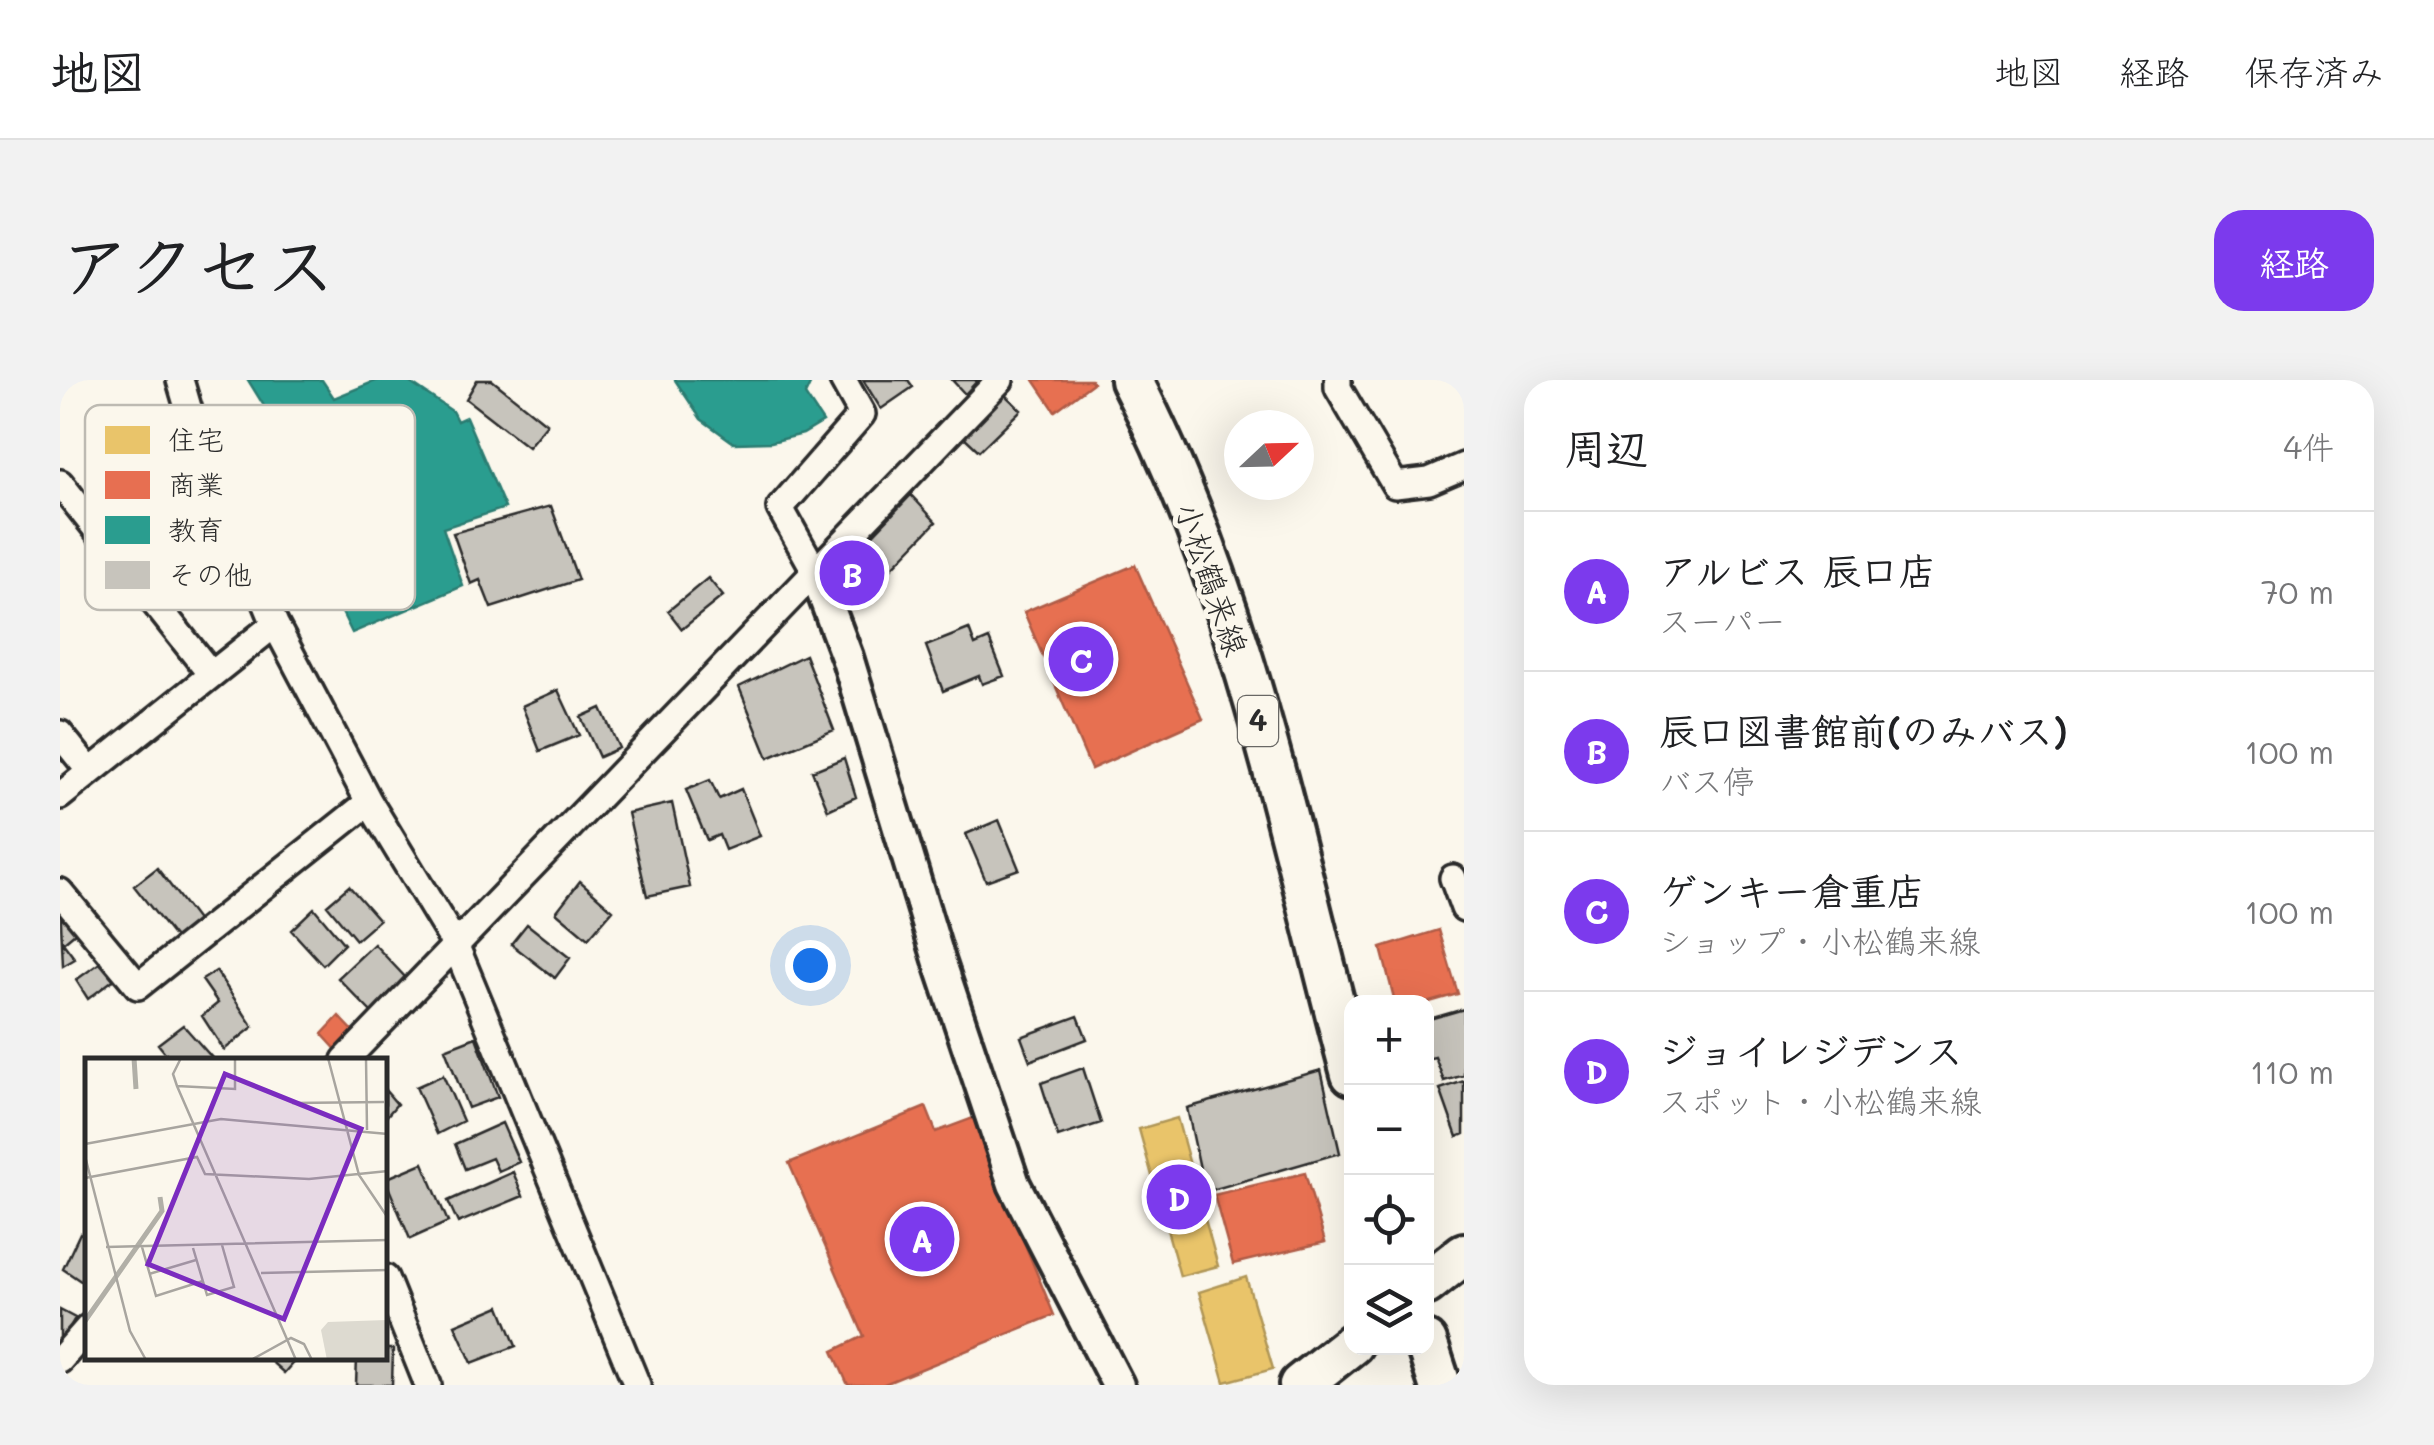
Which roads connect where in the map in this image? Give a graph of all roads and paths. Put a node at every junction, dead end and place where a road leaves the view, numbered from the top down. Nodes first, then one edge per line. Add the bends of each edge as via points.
1 (180, 380) edge
2 (842, 380) edge
3 (1000, 380) edge
4 (1130, 380) edge
5 (1338, 380) edge
6 (187, 405) edge
7 (1464, 466) edge
8 (60, 484) edge
9 (85, 516) edge
10 (814, 568) junction
11 (159, 610) edge
12 (268, 610) edge
13 (274, 624) junction
14 (210, 674) junction
15 (60, 734) edge
16 (90, 770) junction
17 (60, 796) edge
18 (369, 802) junction
19 (1453, 878) dead end
20 (60, 892) edge
21 (1464, 908) edge
22 (455, 944) junction
23 (1344, 1044) edge
24 (347, 1058) edge
25 (1464, 1254) edge
26 (1434, 1278) edge
27 (388, 1285) edge
28 (85, 1331) edge
29 (1344, 1350) edge
30 (1430, 1355) edge
31 (60, 1360) edge
32 (428, 1385) edge
33 (636, 1385) edge
34 (1118, 1385) edge
35 (1300, 1385) edge
36 (1440, 1385) edge

1 - 6 street
2 - 10 street via 862,414 780,508
3 - 10 street
4 - 23 main road, 小松鶴来線 / 4 via 1201,544 1244,673
5 - 7 street via 1395,485 1429,481
8 - 9 street
10 - 22 street
10 - 34 street via 1014,1184
11 - 14 street
12 - 13 street
13 - 14 street
13 - 18 street
14 - 16 street
15 - 16 street
16 - 17 street
18 - 20 street via 138,986
18 - 22 street
19 - 21 street
22 - 24 street
22 - 33 street
25 - 26 main road
27 - 32 street
28 - 31 street
29 - 35 main road
30 - 36 main road

